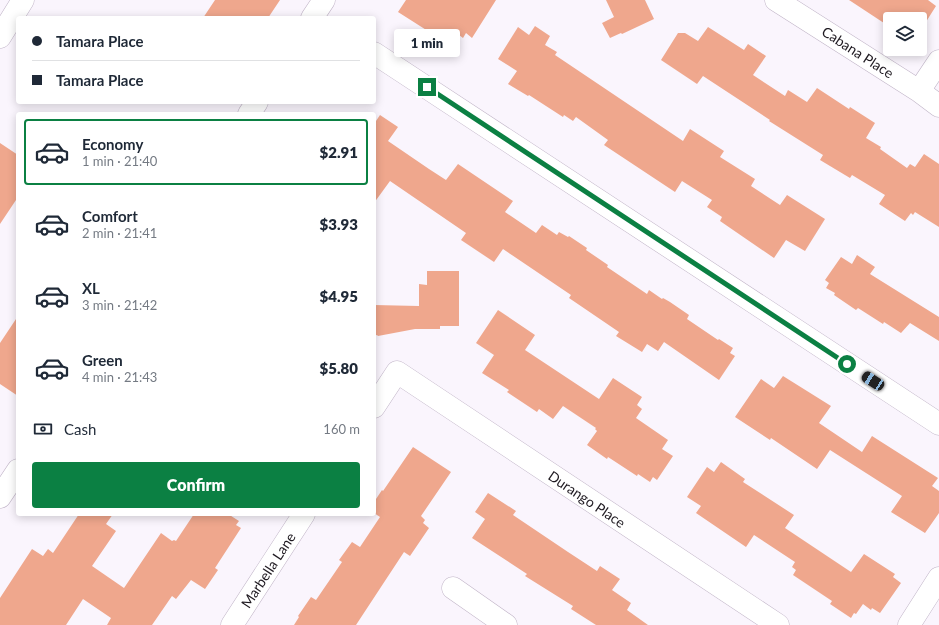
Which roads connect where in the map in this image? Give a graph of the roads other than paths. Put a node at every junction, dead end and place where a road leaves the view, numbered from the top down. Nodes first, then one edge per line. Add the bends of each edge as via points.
1 (23, 0) edge
2 (776, 0) edge
3 (0, 37) edge
4 (376, 54) edge
5 (939, 61) edge
6 (919, 91) junction
7 (939, 106) edge
8 (376, 404) edge
9 (939, 424) edge
10 (16, 473) edge
11 (0, 497) edge
12 (303, 516) edge
13 (939, 578) edge
14 (453, 588) dead end
15 (232, 625) edge
16 (506, 625) edge
17 (778, 625) edge
18 (908, 625) edge

1 - 3 street
2 - 6 street, Cabana Place
4 - 9 street
5 - 6 street
6 - 7 street, Cabana Place
8 - 17 street, Durango Place via 397,372
10 - 11 street
12 - 15 street, Marbella Lane
13 - 18 street
14 - 16 street

